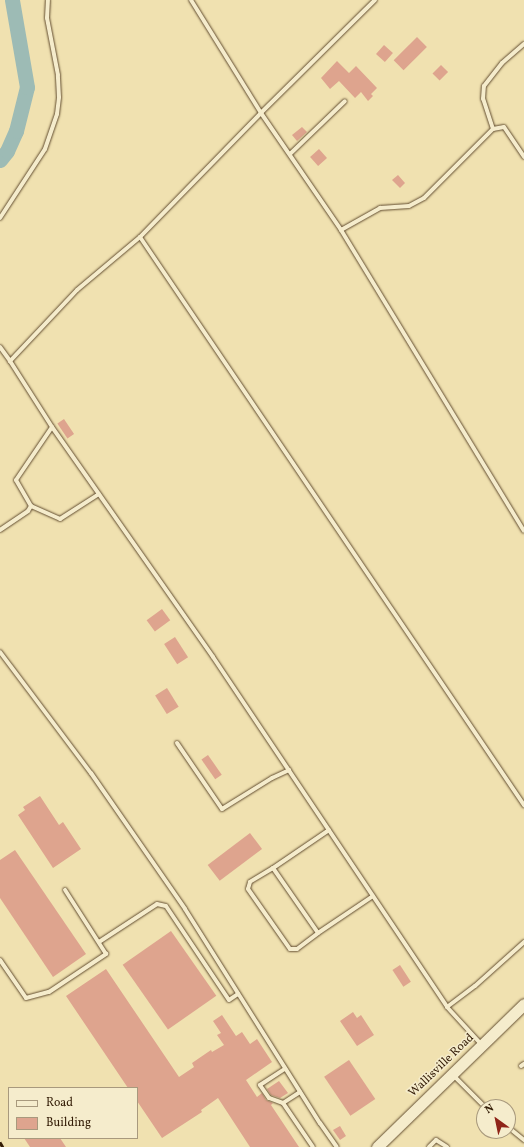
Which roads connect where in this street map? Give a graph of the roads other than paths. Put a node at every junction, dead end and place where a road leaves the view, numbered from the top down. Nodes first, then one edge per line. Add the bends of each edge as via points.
1 (48, 0) edge
2 (191, 0) edge
3 (375, 0) edge
4 (524, 44) edge
5 (345, 101) dead end
6 (261, 113) junction
7 (493, 129) junction
8 (290, 154) junction
9 (524, 157) edge
10 (0, 218) edge
11 (341, 230) junction
12 (140, 237) junction
13 (0, 347) edge
14 (10, 361) junction
15 (52, 426) junction
16 (99, 494) junction
17 (31, 506) junction
18 (0, 530) edge
19 (524, 531) edge
20 (0, 652) edge
21 (177, 743) dead end
22 (289, 770) junction
23 (524, 805) edge
24 (329, 830) junction
25 (273, 868) junction
26 (65, 890) dead end
27 (373, 896) junction
28 (318, 933) junction
29 (99, 942) junction
30 (524, 942) edge
31 (0, 960) edge
32 (238, 994) junction
33 (524, 1004) edge
34 (447, 1007) junction
35 (482, 1045) junction
36 (285, 1068) junction
37 (452, 1074) junction
38 (300, 1092) junction
39 (477, 1099) edge
40 (283, 1103) junction
41 (313, 1147) edge
42 (337, 1147) edge
43 (378, 1147) edge
44 (430, 1147) edge
45 (447, 1147) edge

1 - 10 lane via 47,18 58,75 57,114 45,149
2 - 6 lane
3 - 6 lane
4 - 7 lane via 502,63 484,86 483,99
5 - 8 lane
6 - 8 lane
6 - 12 lane
7 - 9 lane via 504,127
7 - 11 lane via 424,198 409,206 380,208
8 - 11 lane
11 - 19 lane
12 - 14 lane via 77,290
12 - 23 lane
13 - 14 lane
14 - 15 lane
15 - 16 lane
15 - 17 lane via 16,480
16 - 17 lane via 60,520
16 - 22 lane via 213,656
17 - 18 lane via 28,511
20 - 32 lane via 91,773 185,909
21 - 22 lane via 222,809
22 - 24 lane
24 - 25 lane
24 - 27 lane
25 - 28 lane
25 - 28 lane via 250,882 248,889 290,948 297,949
26 - 29 lane
27 - 28 lane
27 - 34 lane
29 - 31 lane via 106,954 49,992 26,998
29 - 32 lane via 156,904 166,906 229,1000
30 - 34 lane via 475,986
32 - 36 lane
33 - 35 main road, Wallisville Road
34 - 35 lane
35 - 37 main road, Wallisville Road
36 - 38 lane
36 - 40 lane via 260,1085 269,1098
37 - 39 lane
37 - 43 main road, Wallisville Road
38 - 40 lane
38 - 42 lane
40 - 41 lane
44 - 45 lane via 436,1140

